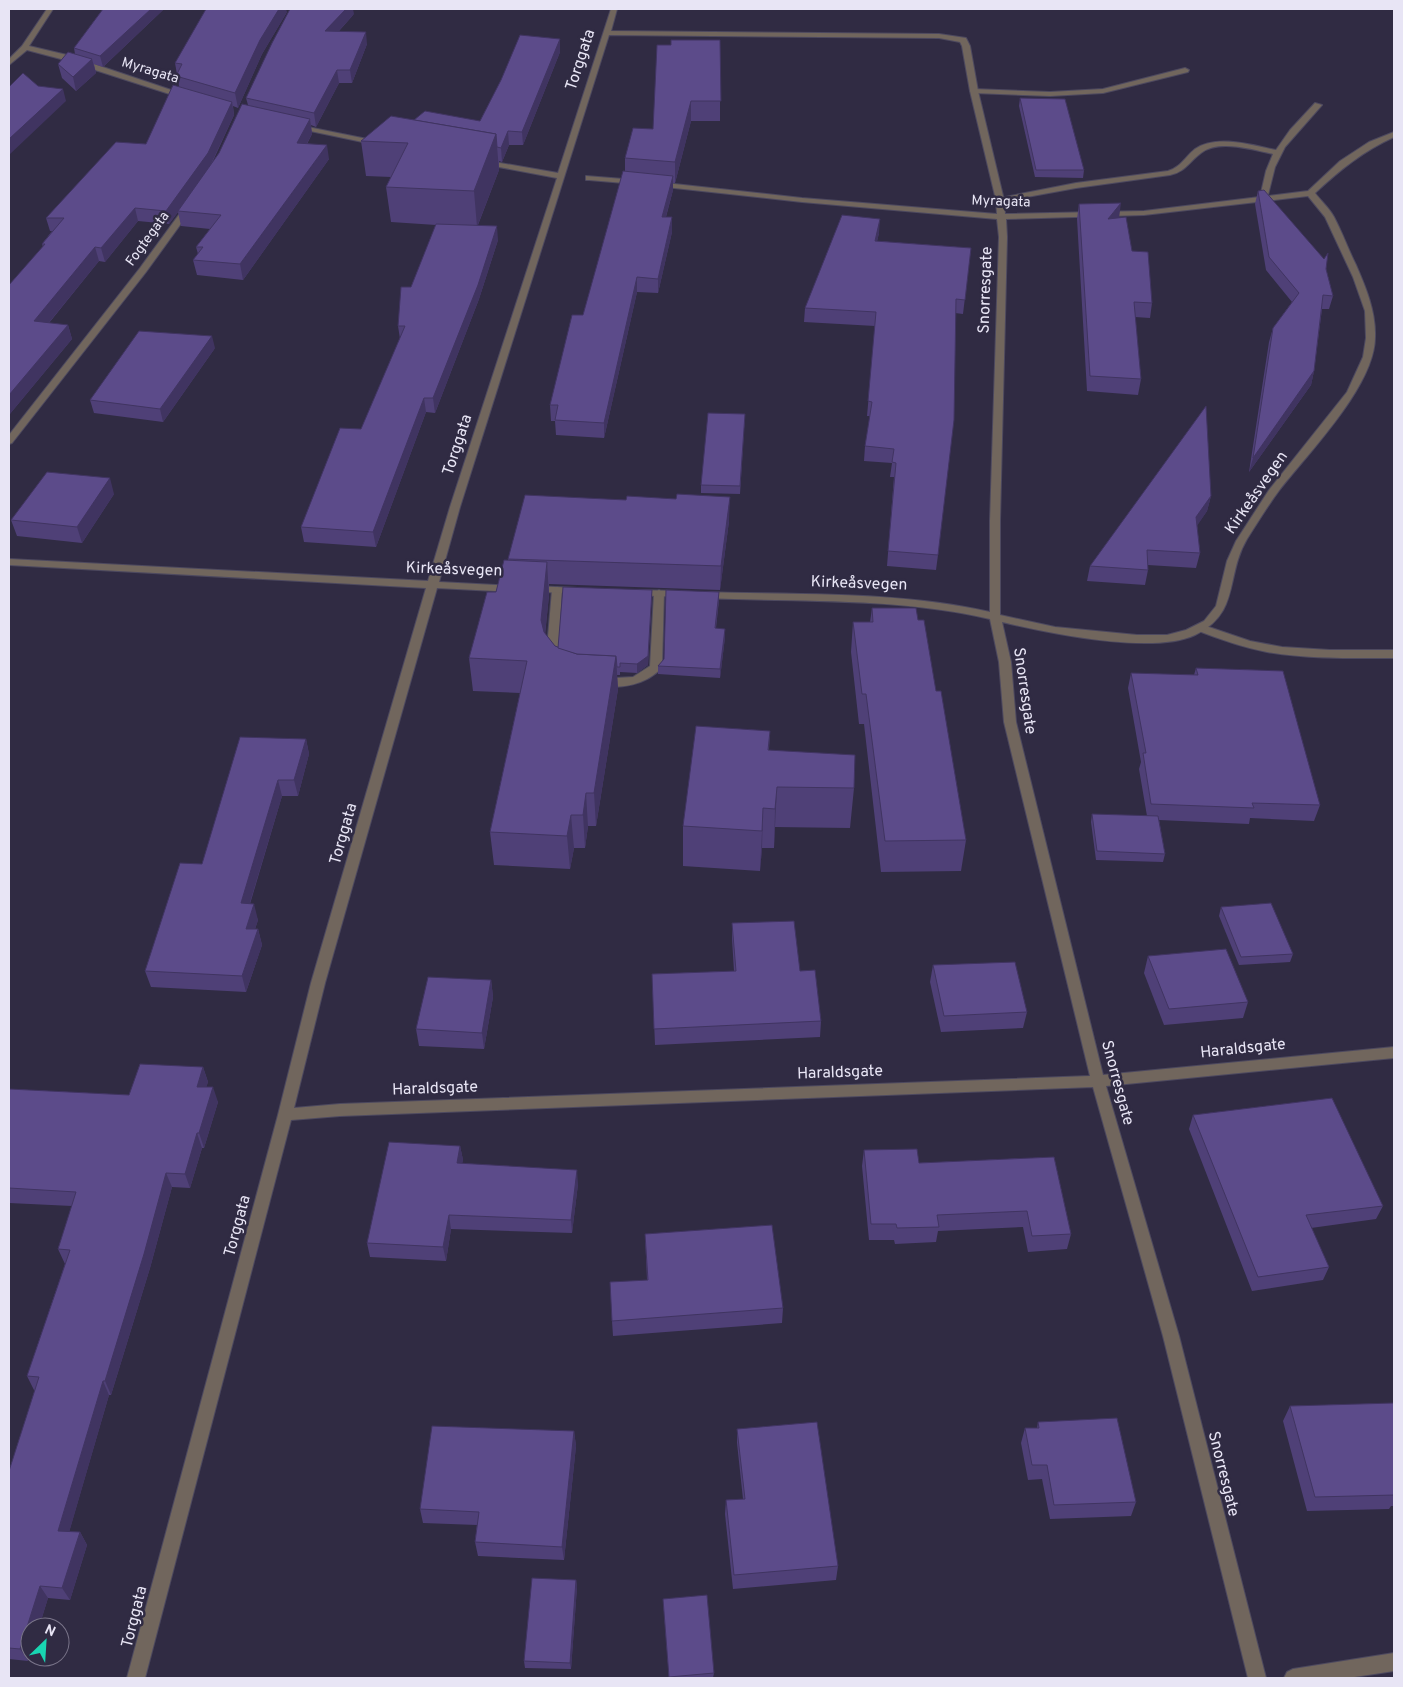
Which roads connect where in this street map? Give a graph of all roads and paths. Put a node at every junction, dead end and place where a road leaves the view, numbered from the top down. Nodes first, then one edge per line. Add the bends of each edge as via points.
1 (50, 9) edge
2 (614, 9) edge
3 (607, 33) junction
4 (25, 47) junction
5 (9, 63) edge
6 (1185, 70) dead end
7 (974, 91) junction
8 (198, 100) edge
9 (1318, 105) dead end
10 (290, 125) edge
11 (1394, 134) edge
12 (383, 144) edge
13 (1278, 153) junction
14 (476, 161) edge
15 (561, 176) junction
16 (589, 178) dead end
17 (1310, 192) junction
18 (1264, 197) junction
19 (194, 199) edge
20 (1000, 200) junction
21 (1002, 217) junction
22 (9, 441) edge
23 (9, 562) edge
24 (432, 586) junction
25 (557, 590) junction
26 (585, 591) edge
27 (622, 592) edge
28 (660, 593) junction
29 (995, 617) junction
30 (1200, 628) junction
31 (1394, 654) edge
32 (555, 668) edge
33 (587, 682) edge
34 (1394, 1052) edge
35 (1098, 1081) junction
36 (285, 1115) junction
37 (1394, 1662) edge
38 (136, 1678) edge
39 (1257, 1678) edge
40 (1293, 1678) edge

1 - 4 street
2 - 3 street, Torggata
3 - 7 street, Snorresgate via 954,37 963,40 966,46
3 - 15 street, Torggata
4 - 5 street
4 - 8 street, Myragata
6 - 7 street via 1103,91 1050,94
7 - 20 street, Snorresgate
9 - 13 street via 1290,134
10 - 12 street
11 - 17 street via 1343,163
13 - 18 street
13 - 20 street via 1216,145 1203,148 1187,165 1173,173
14 - 15 street
15 - 24 street, Torggata
16 - 21 street, Myragata
17 - 18 street, Myragata
17 - 30 street, Kirkeåsvegen via 1329,216 1357,277 1369,312 1371,338 1368,356 1351,393 1273,492 1241,541 1232,561 1221,607
18 - 21 street, Myragata via 1144,212
19 - 22 street, Fogtegata via 143,270
20 - 21 street, Snorresgate
21 - 29 street, Snorresgate
23 - 24 street, Kirkeåsvegen
24 - 25 street, Kirkeåsvegen
24 - 36 street, Torggata via 318,983
25 - 26 street, Kirkeåsvegen
25 - 32 street via 551,658
27 - 28 street, Kirkeåsvegen
28 - 29 street, Kirkeåsvegen via 912,602
28 - 33 street via 656,667 640,680
29 - 30 street, Kirkeåsvegen via 1055,631 1137,639 1167,639
29 - 35 street, Snorresgate via 1004,662 1010,722
30 - 31 street via 1267,648
34 - 35 street, Haraldsgate
35 - 36 street, Haraldsgate via 360,1109
35 - 39 street, Snorresgate via 1171,1336
36 - 38 street, Torggata
37 - 40 street

